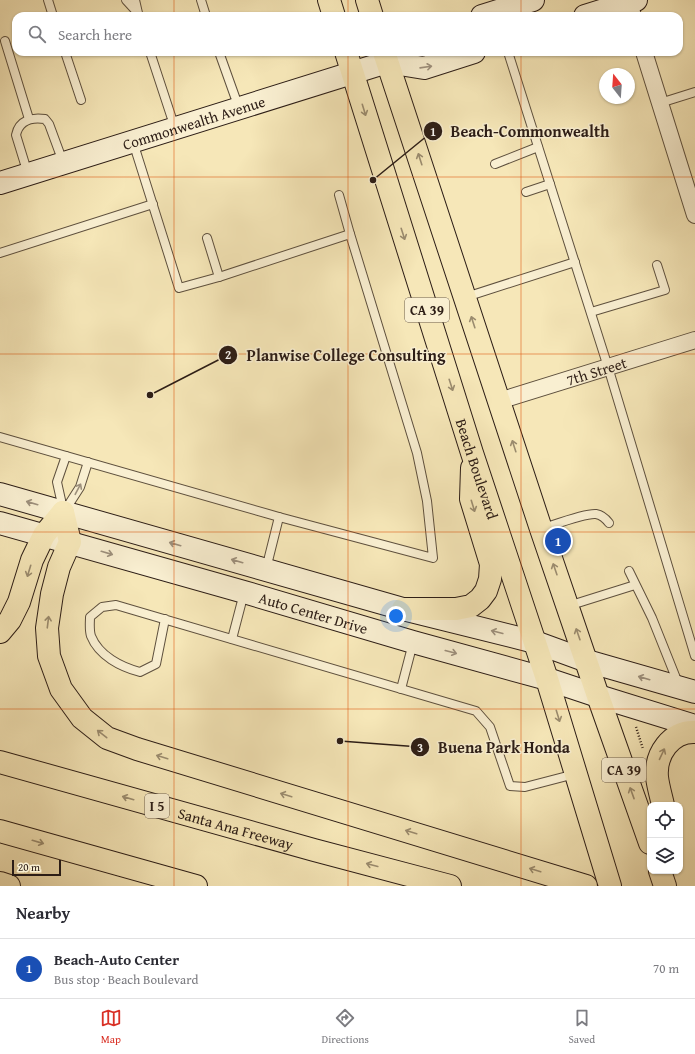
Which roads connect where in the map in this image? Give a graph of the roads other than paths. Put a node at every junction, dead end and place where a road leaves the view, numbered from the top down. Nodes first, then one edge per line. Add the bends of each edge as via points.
1 (48, 0) edge
2 (126, 0) edge
3 (135, 0) edge
4 (201, 0) edge
5 (329, 0) edge
6 (367, 0) edge
7 (524, 1) edge
8 (631, 5) edge
9 (52, 12) edge
10 (136, 12) edge
11 (138, 12) edge
12 (205, 12) edge
13 (333, 12) edge
14 (371, 12) edge
15 (493, 12) edge
16 (602, 12) edge
17 (5, 41) dead end
18 (66, 56) edge
19 (151, 56) edge
20 (220, 56) edge
21 (347, 56) edge
22 (388, 56) edge
23 (390, 56) edge
24 (393, 56) edge
25 (462, 56) edge
26 (509, 56) edge
27 (645, 56) edge
28 (352, 73) junction
29 (695, 92) edge
30 (81, 100) dead end
31 (660, 103) junction
32 (239, 109) junction
33 (29, 119) junction
34 (176, 128) junction
35 (133, 142) junction
36 (538, 148) junction
37 (64, 163) junction
38 (495, 164) dead end
39 (28, 174) junction
40 (0, 183) edge
41 (550, 184) junction
42 (526, 192) dead end
43 (339, 195) dead end
44 (153, 204) junction
45 (695, 215) edge
46 (350, 234) junction
47 (208, 238) dead end
48 (0, 253) edge
49 (575, 262) junction
50 (657, 265) dead end
51 (219, 277) junction
52 (465, 297) junction
53 (591, 312) junction
54 (695, 340) edge
55 (608, 367) junction
56 (499, 401) junction
57 (0, 437) edge
58 (472, 453) junction
59 (66, 456) junction
60 (88, 462) junction
61 (0, 494) edge
62 (63, 512) junction
63 (279, 518) junction
64 (0, 523) edge
65 (609, 523) dead end
66 (541, 529) junction
67 (44, 535) junction
68 (70, 542) junction
69 (266, 570) junction
70 (629, 571) dead end
71 (635, 585) junction
72 (244, 592) junction
73 (366, 598) junction
74 (568, 606) junction
75 (403, 609) junction
76 (165, 619) junction
77 (0, 632) edge
78 (232, 639) junction
79 (413, 642) junction
80 (535, 642) junction
81 (695, 656) edge
82 (587, 661) junction
83 (547, 679) junction
84 (401, 689) junction
85 (687, 690) edge
86 (598, 696) junction
87 (695, 726) edge
88 (695, 732) edge
89 (0, 762) edge
90 (576, 774) junction
91 (662, 802) edge
92 (0, 831) edge
93 (648, 838) edge
94 (0, 884) edge
95 (9, 886) edge
96 (196, 886) edge
97 (450, 886) edge
98 (586, 886) edge
99 (610, 886) edge

1 - 9 lane
2 - 10 lane
3 - 11 lane
4 - 12 lane
5 - 13 main road
6 - 14 main road
7 - 15 main road
8 - 16 main road
17 - 33 lane
18 - 30 lane
19 - 34 lane
20 - 32 lane
21 - 28 main road, Beach Boulevard / CA 39
22 - 28 main road, Commonwealth Avenue
52 -> 23 main road, CA 39
24 -> 25 main road, Commonwealth Avenue via 424,68
26 - 36 lane
27 - 31 street
28 - 32 main road, Commonwealth Avenue
28 -> 58 main road, Beach Boulevard / CA 39
29 - 31 lane
31 - 45 street
32 - 34 main road, Commonwealth Avenue
33 - 37 lane via 45,119 49,124
33 - 39 lane via 21,124 16,135
34 - 35 main road, Commonwealth Avenue
35 - 37 main road, Commonwealth Avenue
35 - 44 lane
36 - 38 lane
36 - 41 lane
37 - 39 main road, Commonwealth Avenue
39 - 40 main road, Commonwealth Avenue
41 - 42 lane
41 - 49 lane
43 - 46 lane
44 - 48 lane
44 - 51 lane via 179,288
46 - 51 lane
46 - 63 lane via 417,453 427,501 434,558
47 - 51 lane
49 - 52 lane
49 - 53 lane
50 - 53 lane via 665,290
56 -> 52 main road, CA 39
53 - 55 lane
54 - 55 street, 7th Street
55 - 56 street, 7th Street
55 - 81 lane
66 -> 56 main road, CA 39
57 - 59 lane
58 -> 75 main road via 471,499 491,564 486,590 480,599 470,606 456,609
58 - 80 main road, Beach Boulevard / CA 39
59 - 60 lane
59 - 62 lane via 57,482
62 -> 60 lane via 80,487
60 - 63 lane
62 -> 61 main road, Auto Center Drive
62 - 67 main road
62 - 68 main road
69 -> 62 main road, Auto Center Drive
63 - 69 lane
64 - 67 main road, Auto Center Drive
65 - 66 lane via 607,519 596,514
74 -> 66 main road, CA 39
67 - 68 main road, Auto Center Drive
67 -> 77 main road via 32,560 19,602 10,620
68 -> 72 main road, Auto Center Drive
98 -> 68 main road via 137,750 107,738 82,718 61,689 49,656 47,628 52,594 59,567
69 - 73 main road, Auto Center Drive
70 - 71 lane
71 - 74 lane
71 - 85 lane
72 - 73 main road via 249,584 265,583 349,607 361,605
72 - 78 lane
72 - 79 main road, Auto Center Drive
73 - 75 main road, Auto Center Drive
82 -> 74 main road, CA 39
80 -> 75 main road, Auto Center Drive
76 - 76 lane via 116,605 102,607 90,617 90,635 100,651 125,668 140,672 156,664
76 - 78 lane
78 - 84 lane
79 -> 83 main road, Auto Center Drive
79 - 84 lane
80 - 82 main road, Auto Center Drive
80 - 83 main road, Beach Boulevard / CA 39
85 -> 82 main road, Auto Center Drive
82 - 86 main road, CA 39
83 - 86 main road, Auto Center Drive
83 -> 90 main road, Beach Boulevard / CA 39
84 - 90 lane via 476,711 490,727 510,786 525,787
86 - 87 main road, Auto Center Drive
93 -> 86 main road, CA 39
91 -> 88 main road via 657,776 662,750 671,740 686,732
97 -> 89 main road, Santa Ana Freeway / I 5
90 - 99 main road, Beach Boulevard / CA 39
92 -> 96 main road
94 - 95 main road

